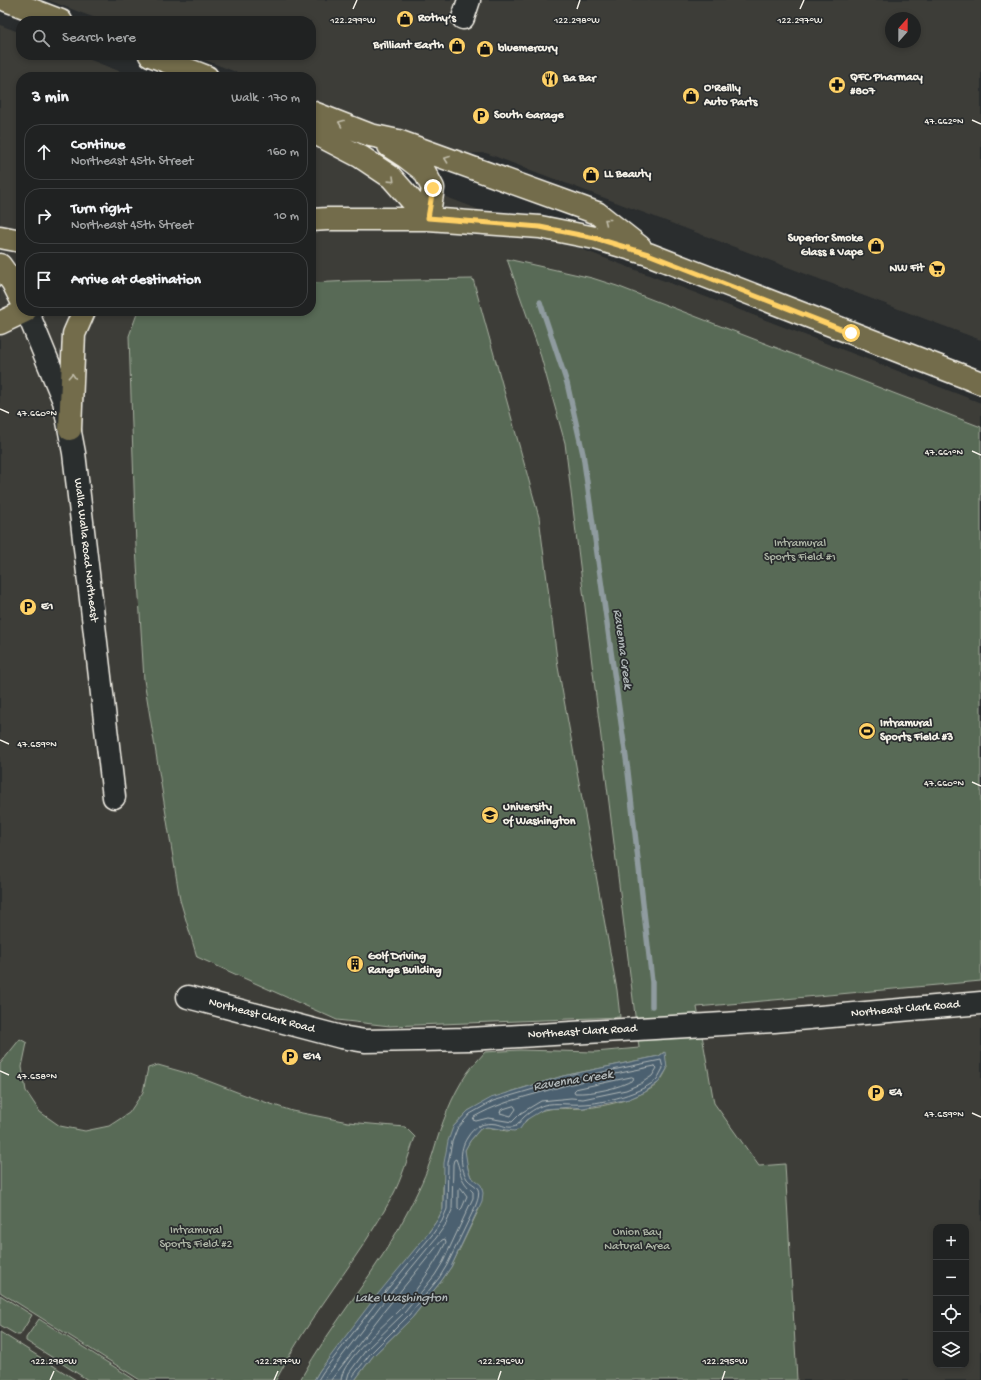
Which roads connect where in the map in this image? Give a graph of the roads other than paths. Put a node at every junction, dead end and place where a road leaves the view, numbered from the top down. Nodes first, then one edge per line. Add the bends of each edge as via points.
1 (6, 0) edge
2 (48, 16) edge
3 (163, 60) edge
4 (194, 72) edge
5 (316, 114) edge
6 (316, 134) edge
7 (370, 135) junction
8 (428, 218) junction
9 (316, 220) edge
10 (0, 237) edge
11 (16, 240) edge
12 (648, 254) junction
13 (0, 265) edge
14 (14, 288) edge
15 (16, 316) edge
16 (28, 316) edge
17 (82, 316) edge
18 (0, 323) edge
19 (981, 383) edge
20 (70, 429) junction
21 (114, 797) dead end
22 (188, 997) dead end
23 (981, 1003) edge

1 - 2 main road
3 - 4 main road
7 -> 5 main road
6 -> 8 main road via 361,157 391,177
7 - 8 main road via 424,171 433,188
12 -> 7 main road via 597,213 398,141
8 - 9 main road
8 - 12 main road via 540,227 595,238
10 - 11 main road
12 - 19 main road
13 - 14 main road
15 - 18 main road
16 - 20 street, Walla Walla Road Northeast via 64,401
20 -> 17 main road via 74,334
20 - 21 street, Walla Walla Road Northeast
22 - 23 street, Northeast Clark Road via 341,1037 365,1040 470,1039 692,1027

